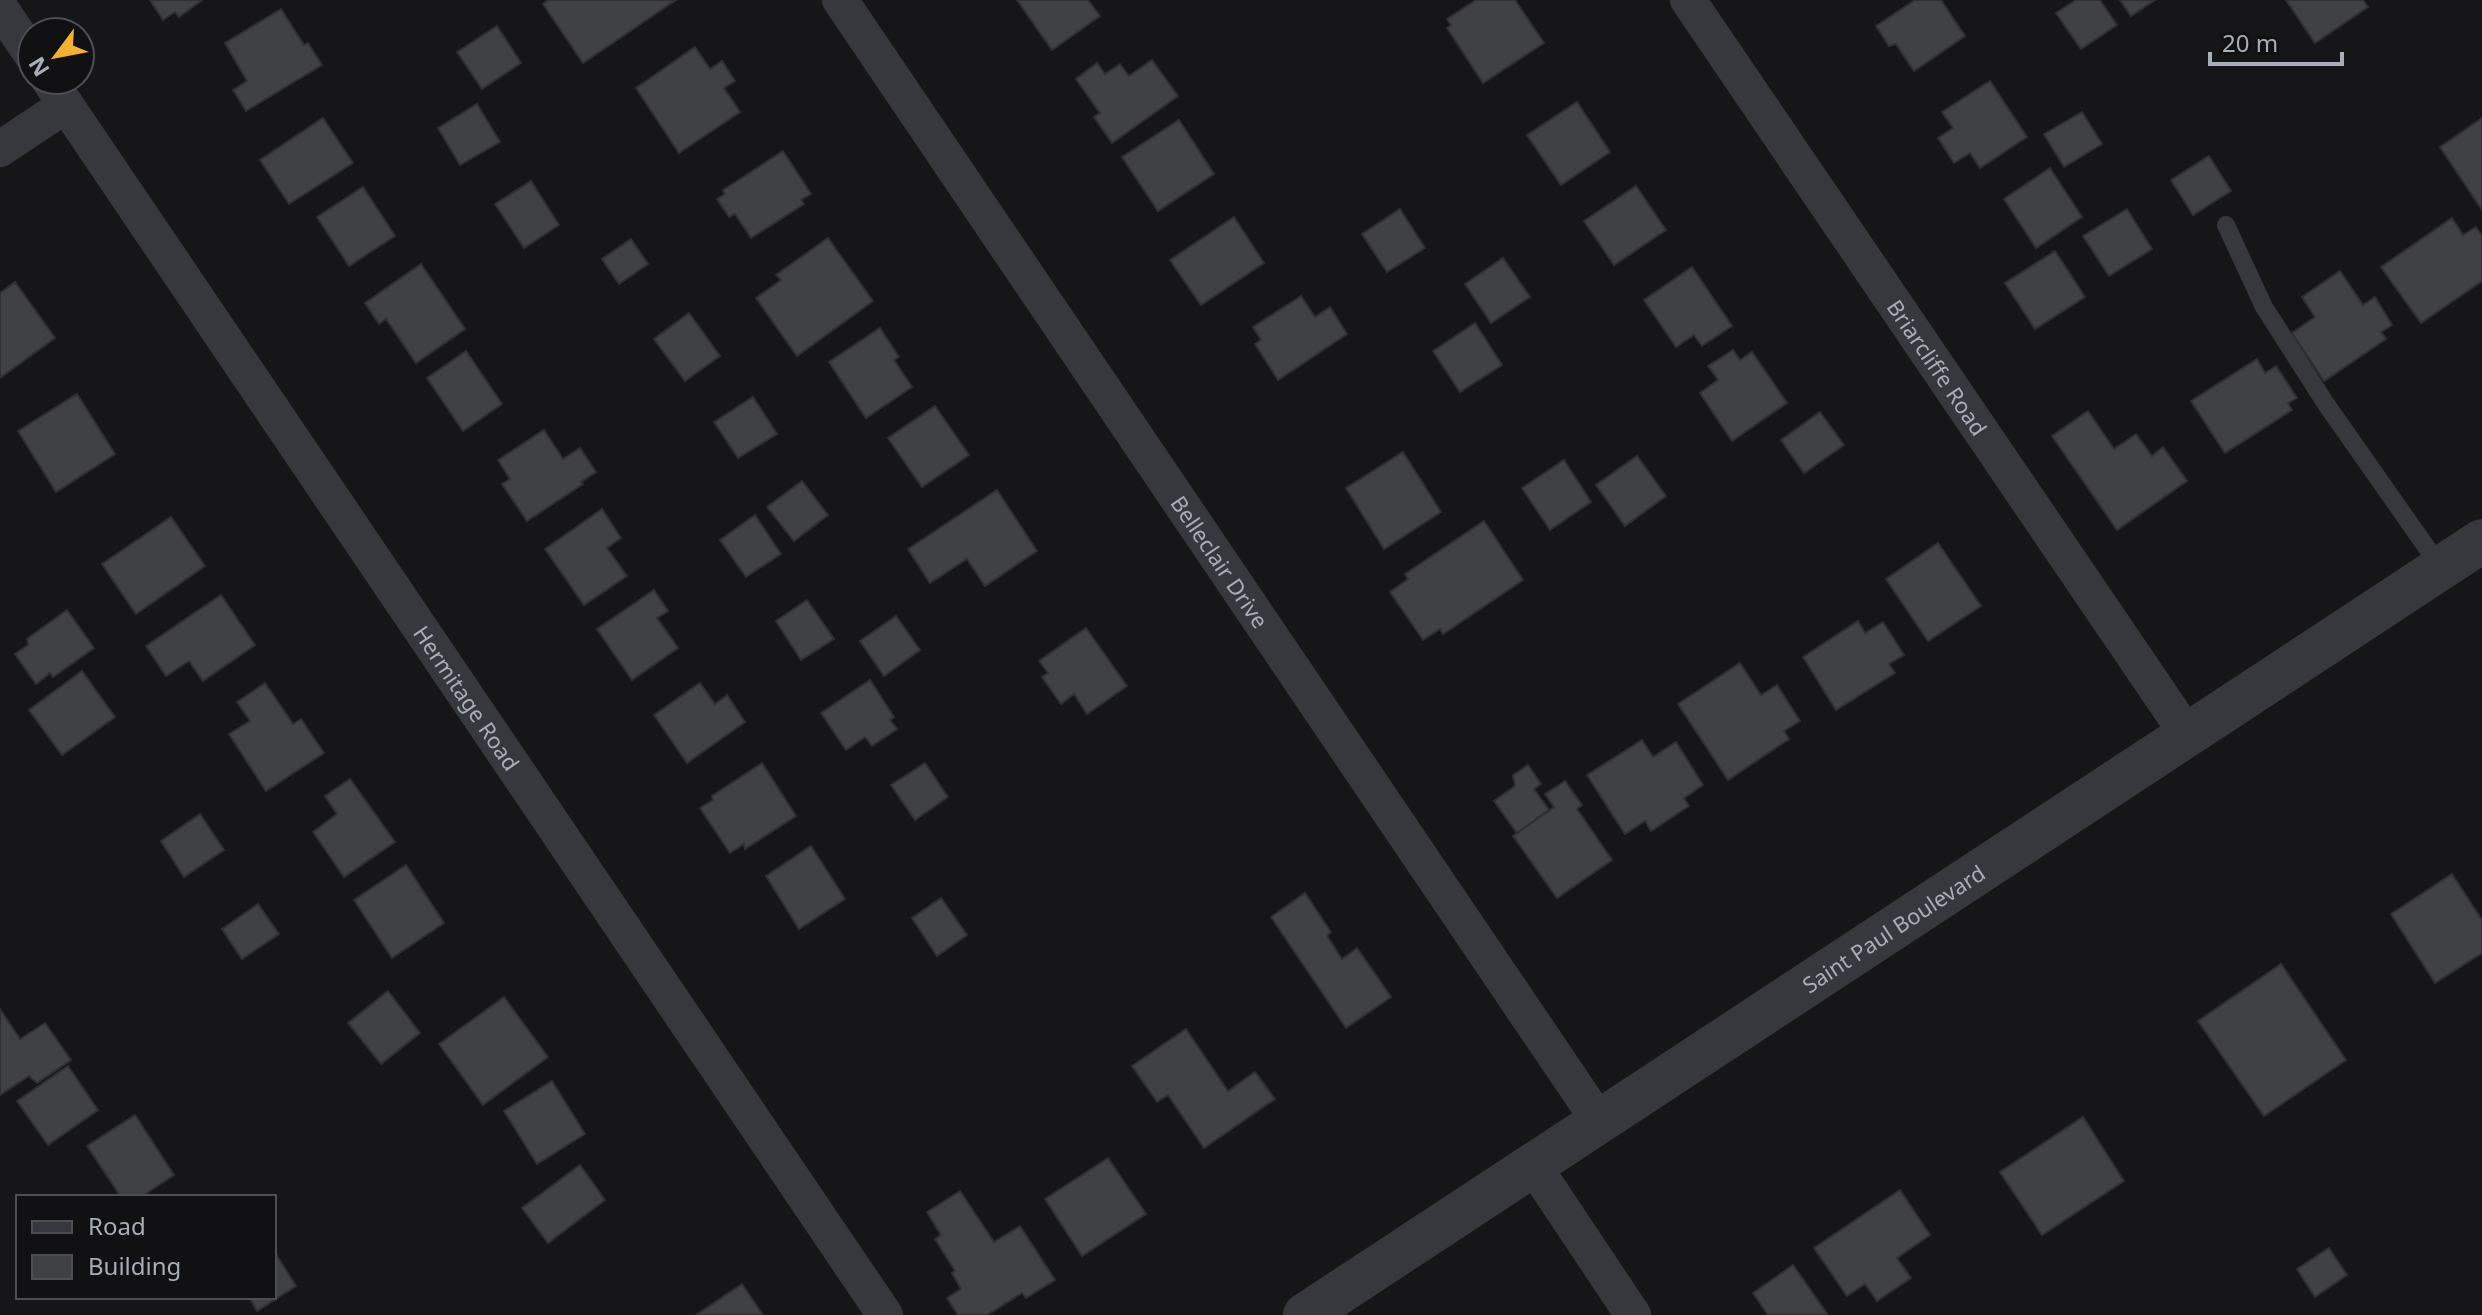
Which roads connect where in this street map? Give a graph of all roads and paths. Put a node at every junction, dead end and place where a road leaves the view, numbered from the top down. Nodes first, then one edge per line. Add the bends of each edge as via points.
1 (840, 0) edge
2 (1688, 0) edge
3 (0, 8) edge
4 (16, 32) edge
5 (53, 96) edge
6 (60, 96) edge
7 (0, 149) edge
8 (2226, 225) dead end
9 (2482, 541) edge
10 (2441, 568) junction
11 (2187, 734) junction
12 (1599, 1121) junction
13 (1533, 1165) junction
14 (885, 1315) edge
15 (1305, 1315) edge
16 (1633, 1315) edge

1 - 12 street, Belleclair Drive
2 - 11 street, Briarcliffe Road
3 - 4 street
5 - 7 street
6 - 14 street, Hermitage Road
8 - 10 lane via 2264,307
9 - 10 street, Saint Paul Boulevard
10 - 11 street, Saint Paul Boulevard
11 - 12 street, Saint Paul Boulevard
12 - 13 street, Saint Paul Boulevard
13 - 15 street, Saint Paul Boulevard
13 - 16 street

